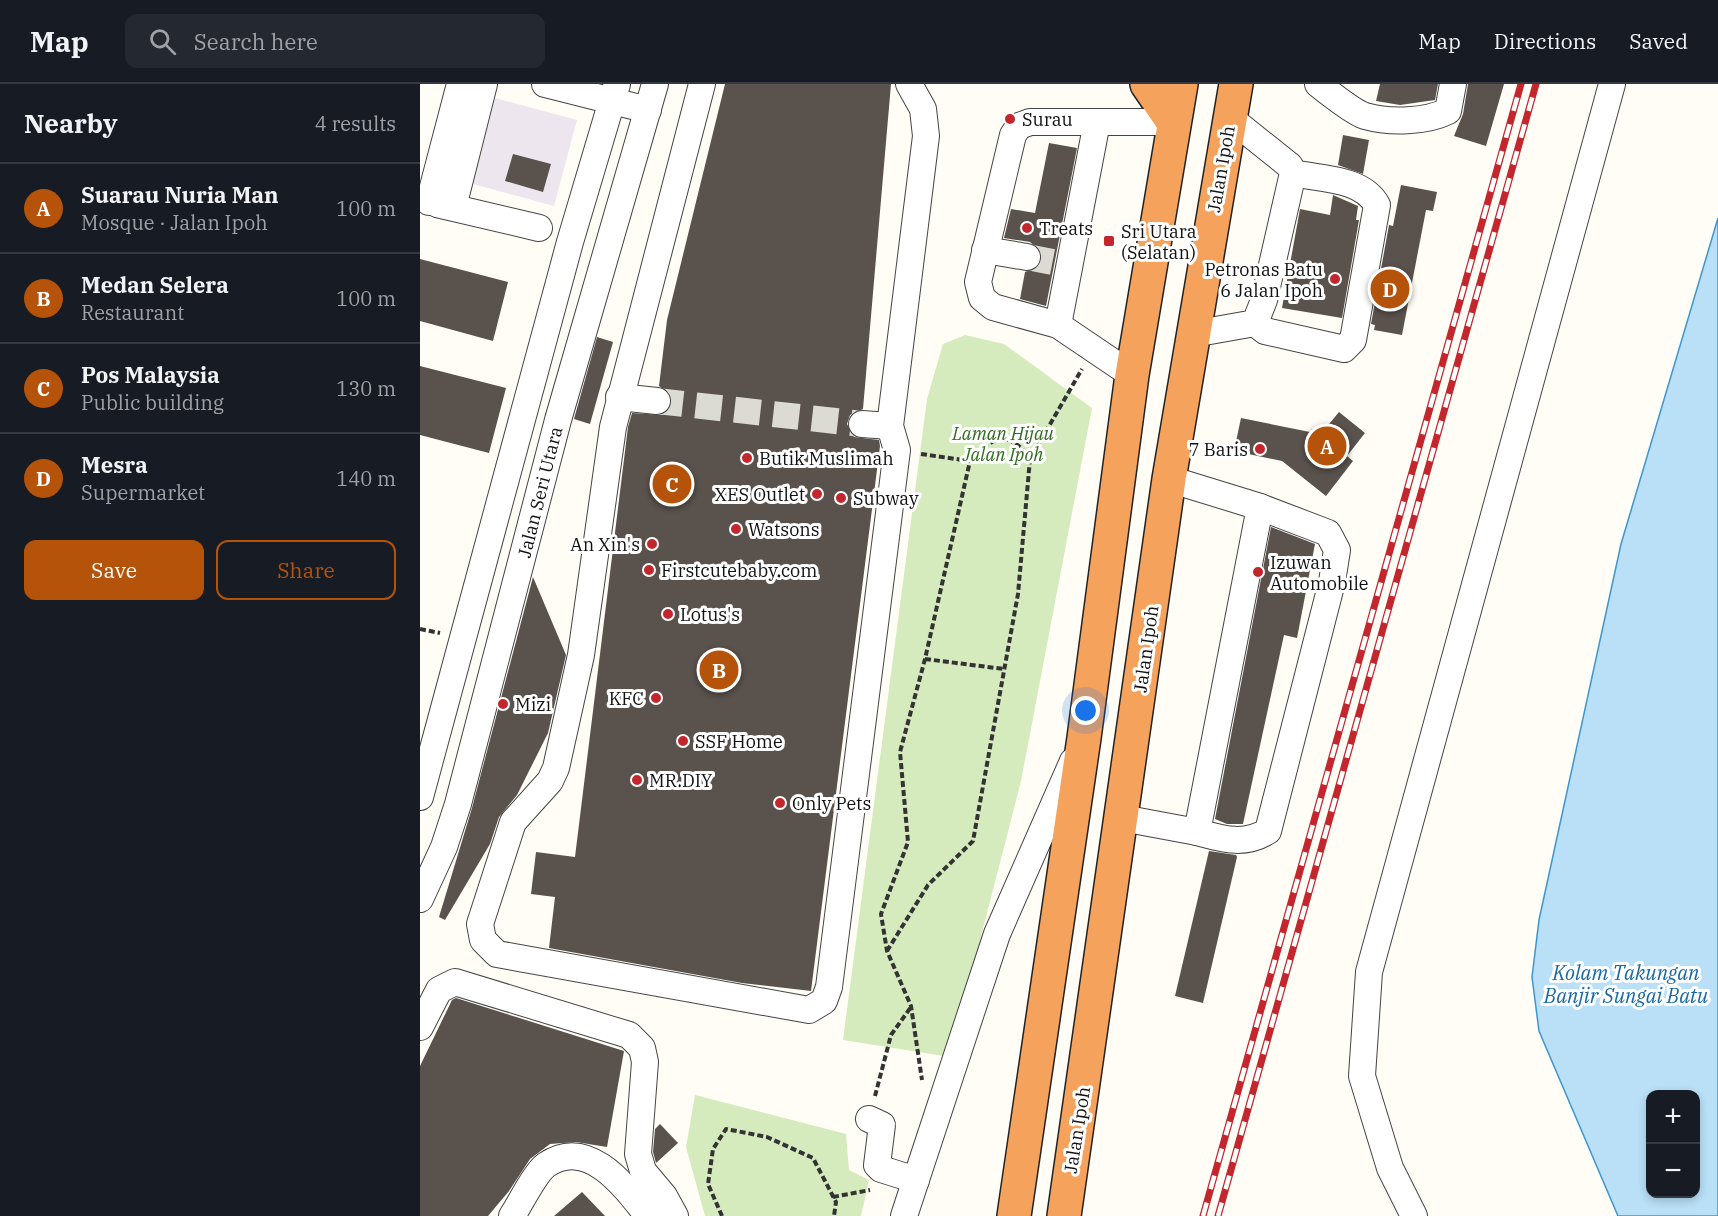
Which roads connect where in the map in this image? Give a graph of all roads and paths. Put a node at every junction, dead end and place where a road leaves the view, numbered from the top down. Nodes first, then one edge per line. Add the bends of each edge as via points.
1 (460, 84) edge
2 (484, 84) edge
3 (545, 84) edge
4 (655, 84) edge
5 (702, 84) edge
6 (909, 84) edge
7 (1147, 84) edge
8 (1181, 84) edge
9 (1236, 84) edge
10 (1318, 84) edge
11 (1453, 84) edge
12 (1612, 84) edge
13 (615, 93) edge
14 (648, 110) junction
15 (1230, 118) junction
16 (1097, 122) junction
17 (1173, 122) junction
18 (1293, 173) junction
19 (434, 203) edge
20 (538, 228) dead end
21 (985, 250) junction
22 (1027, 257) tunnel mouth
23 (1255, 323) junction
24 (1059, 325) junction
25 (1193, 334) junction
26 (1096, 348) junction
27 (1132, 375) junction
28 (619, 397) junction
29 (657, 401) tunnel mouth
30 (862, 424) tunnel mouth
31 (893, 438) junction
32 (1030, 459) junction
33 (970, 461) junction
34 (1169, 479) junction
35 (1260, 507) junction
36 (420, 629) edge
37 (440, 633) dead end
38 (925, 659) junction
39 (1004, 669) junction
40 (1084, 738) junction
41 (420, 797) edge
42 (1122, 818) junction
43 (1197, 832) junction
44 (420, 899) edge
45 (888, 951) junction
46 (911, 1006) junction
47 (420, 1027) edge
48 (923, 1085) dead end
49 (869, 1119) joint
50 (916, 1180) junction
51 (852, 1193) dead end
52 (833, 1197) junction
53 (512, 1216) edge
54 (648, 1216) edge
55 (675, 1216) edge
56 (722, 1216) edge
57 (834, 1216) edge
58 (904, 1216) edge
59 (1014, 1216) edge
60 (1064, 1216) edge
61 (1414, 1216) edge

1 - 19 street
2 - 19 street
3 - 13 street
4 - 14 street, Jalan Seri Utara
5 - 28 street
6 - 31 street via 923,109 926,155
7 - 17 highway
8 - 17 highway
9 - 15 highway, Jalan Ipoh
10 - 11 street via 1364,116 1417,121 1448,111
12 - 61 street via 1369,972 1362,1076 1390,1168
13 - 14 street
13 - 41 street, Jalan Seri Utara via 570,242
14 - 44 street, Jalan Seri Utara via 558,420 458,804
15 - 18 street via 1290,166
15 - 25 highway, Jalan Ipoh
16 - 17 street
16 - 21 street via 1030,122 1019,126 1013,135
16 - 24 street via 1064,264
17 - 27 highway
18 - 23 street via 1264,300
18 - 23 street via 1359,186 1371,194 1377,205 1353,340 1344,349 1265,332
19 - 20 street
21 - 22 street
21 - 24 street via 978,282 982,298 993,308
23 - 25 street
24 - 26 street
25 - 34 highway, Jalan Ipoh
26 - 27 street
26 - 32 path
27 - 40 highway
28 - 29 street
28 - 31 street via 581,655 556,768 550,782 513,822 480,924 483,940 497,954 809,1010 824,1001 829,987
30 - 31 street
31 - 33 path
32 - 33 path via 1021,446 1004,439 987,442
32 - 39 path via 1018,594
33 - 38 path
34 - 35 street
34 - 42 highway, Jalan Ipoh
35 - 43 street
35 - 43 street via 1328,533 1337,550 1332,582 1268,831 1254,839 1234,842
36 - 37 path
38 - 39 path
38 - 45 path via 900,752 908,843 881,914
39 - 45 path via 973,841 928,885
40 - 50 street via 998,934
40 - 59 highway
42 - 43 street
42 - 60 highway, Jalan Ipoh
45 - 46 path
46 - 48 path
46 - 49 path via 891,1035
47 - 55 street via 439,990 455,982 629,1035 642,1048 645,1062 638,1154 643,1171
49 - 50 street via 882,1125 877,1166
50 - 58 street
51 - 52 path
52 - 56 path via 813,1158 767,1137 726,1129 712,1149 708,1184
52 - 57 path
53 - 54 street via 545,1166 567,1157 591,1160 607,1168

